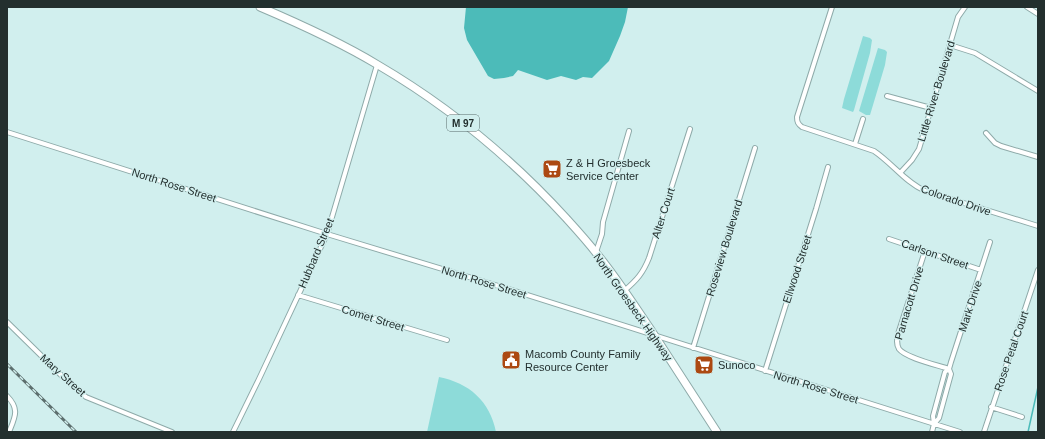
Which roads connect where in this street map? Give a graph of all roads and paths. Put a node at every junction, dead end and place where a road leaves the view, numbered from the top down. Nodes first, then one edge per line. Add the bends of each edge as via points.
1 (260, 7) edge
2 (832, 7) edge
3 (965, 7) edge
4 (1027, 7) edge
5 (1038, 14) edge
6 (950, 45) junction
7 (378, 65) junction
8 (1038, 91) edge
9 (887, 96) dead end
10 (931, 108) junction
11 (863, 118) dead end
12 (690, 129) dead end
13 (629, 131) dead end
14 (7, 132) edge
15 (986, 133) dead end
16 (855, 144) junction
17 (755, 148) dead end
18 (1038, 157) edge
19 (828, 167) dead end
20 (900, 172) junction
21 (1038, 225) edge
22 (326, 234) junction
23 (890, 239) dead end
24 (990, 242) dead end
25 (925, 251) junction
26 (596, 252) junction
27 (981, 270) junction
28 (1038, 270) edge
29 (624, 291) junction
30 (298, 295) junction
31 (7, 322) edge
32 (654, 335) junction
33 (447, 340) dead end
34 (693, 348) junction
35 (949, 369) junction
36 (765, 371) junction
37 (7, 396) edge
38 (991, 408) junction
39 (1022, 417) dead end
40 (934, 424) junction
41 (10, 432) edge
42 (172, 432) edge
43 (233, 432) edge
44 (717, 432) edge
45 (932, 432) edge
46 (960, 432) edge
47 (984, 432) edge

1 - 7 main road, North Groesbeck Highway / M 97 via 332,40
2 - 16 street, Colorado Drive via 797,121 802,127
3 - 6 street, Little River Boulevard via 958,17
4 - 5 street
6 - 8 street via 975,53
6 - 10 street, Little River Boulevard
7 - 22 street, Hubbard Street
7 - 26 main road, North Groesbeck Highway / M 97 via 447,110 494,148 534,184
9 - 10 street
10 - 20 street, Little River Boulevard via 919,149
11 - 16 street
12 - 29 street, Alter Court via 649,258 641,275
13 - 26 street
14 - 22 street, North Rose Street
15 - 18 street via 1001,146
16 - 20 street, Colorado Drive via 874,151
17 - 34 street, Roseview Boulevard
19 - 36 street, Ellwood Street
20 - 21 street, Colorado Drive via 925,191
22 - 30 street, Hubbard Street
22 - 32 street, North Rose Street
23 - 25 street, Carlson Street
24 - 27 street, Mark Drive
25 - 27 street, Carlson Street
25 - 35 street, Parnacott Drive via 898,334 897,345 906,354
26 - 29 main road, North Groesbeck Highway / M 97
27 - 35 street, Mark Drive
28 - 38 street, Rose Petal Court
29 - 32 main road, North Groesbeck Highway / M 97
30 - 33 street, Comet Street
30 - 43 street, Hubbard Street
31 - 42 street, Mary Street via 86,397
32 - 34 street, North Rose Street
32 - 44 main road, North Groesbeck Highway / M 97
34 - 36 street, North Rose Street
35 - 40 street, Mark Drive via 939,418
36 - 40 street, North Rose Street
37 - 41 street via 12,401 16,413
38 - 39 street
38 - 47 street, Rose Petal Court
40 - 45 street, Mark Drive
40 - 46 street, North Rose Street

